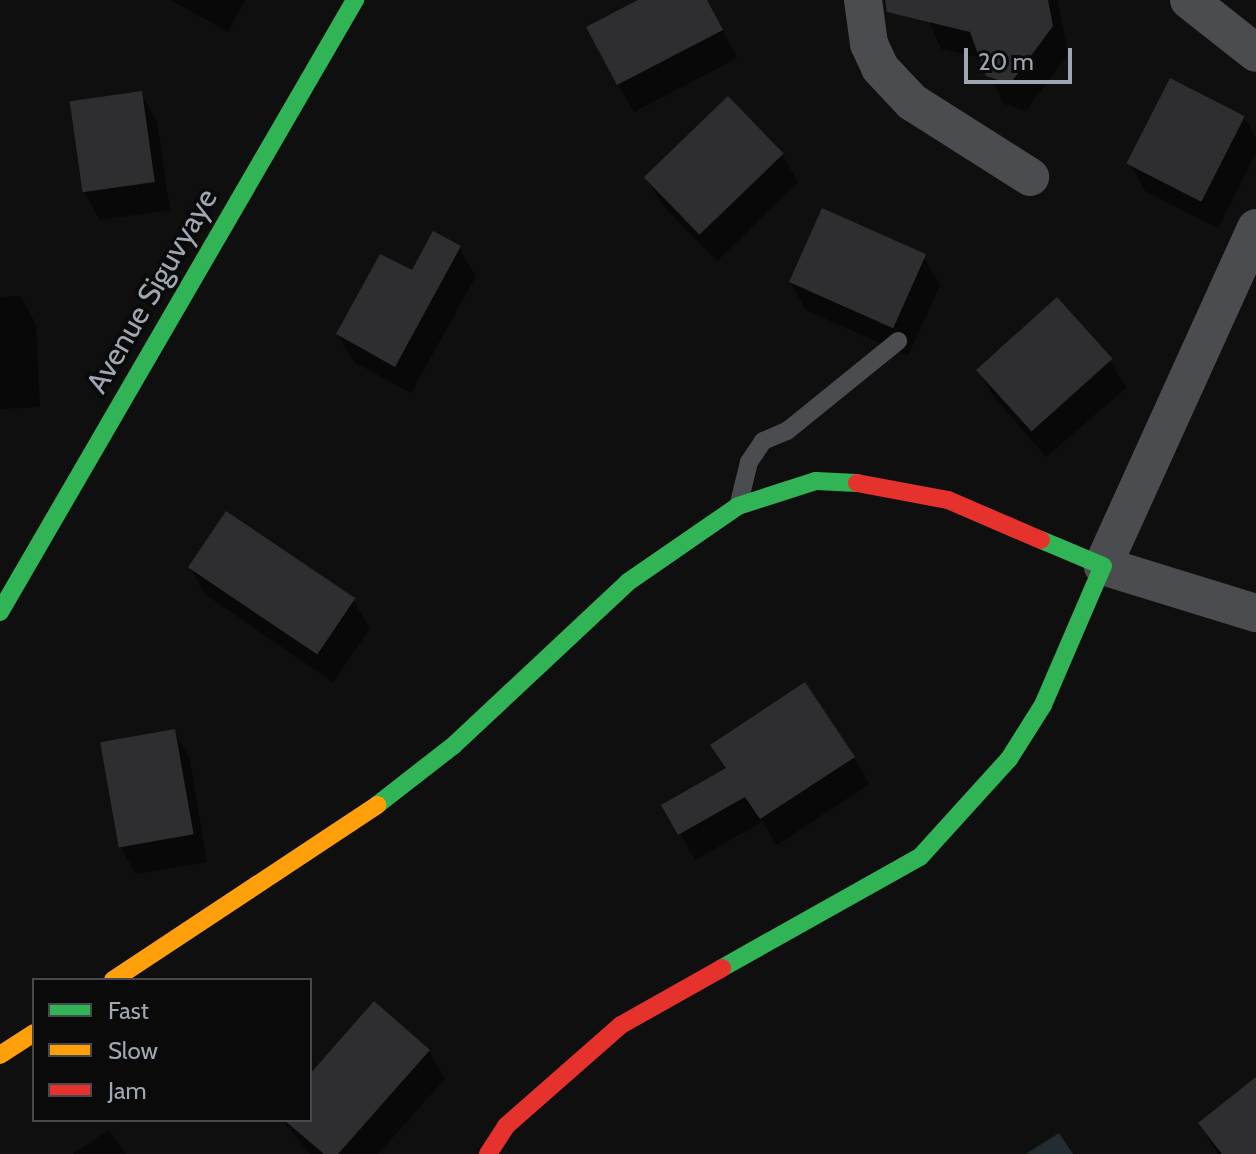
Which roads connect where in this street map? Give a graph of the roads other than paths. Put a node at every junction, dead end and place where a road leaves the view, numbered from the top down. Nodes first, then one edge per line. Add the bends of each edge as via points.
1 (355, 0) edge
2 (863, 0) edge
3 (1189, 0) edge
4 (1256, 53) edge
5 (1030, 177) dead end
6 (1256, 228) edge
7 (898, 341) dead end
8 (738, 506) junction
9 (1103, 566) junction
10 (0, 612) edge
11 (1256, 613) edge
12 (116, 978) edge
13 (32, 1034) edge
14 (0, 1055) edge
15 (488, 1154) edge

1 - 10 street, Avenue Siguvyaye
2 - 5 street via 869,44 880,68 901,90
3 - 4 street
6 - 9 street
7 - 8 lane via 787,431 763,441 749,462
8 - 9 street via 816,481 883,484 948,500
8 - 12 street via 628,582 454,745 395,793
9 - 11 street
9 - 15 street via 1043,705 1009,759 920,857 621,1025 506,1126
13 - 14 street

